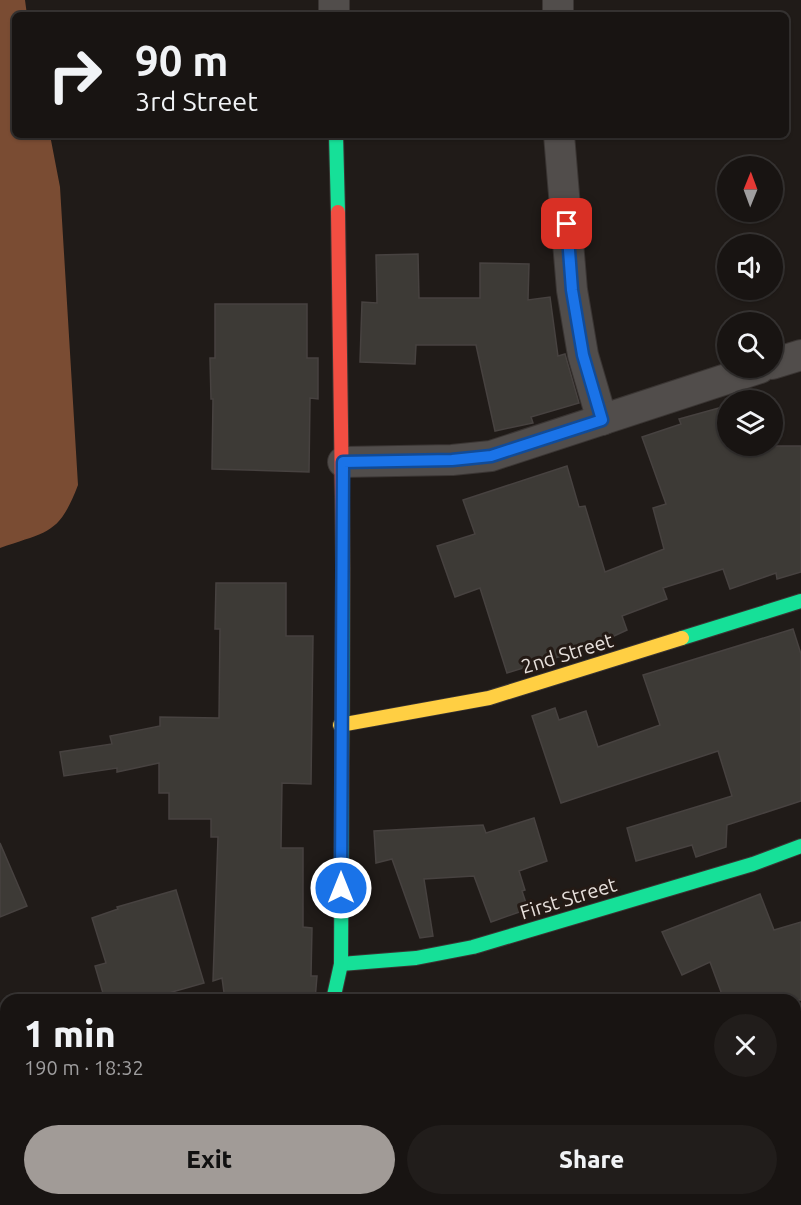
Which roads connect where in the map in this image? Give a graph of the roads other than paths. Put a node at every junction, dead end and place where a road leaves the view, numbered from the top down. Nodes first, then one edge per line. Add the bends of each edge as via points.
1 (336, 138) edge
2 (559, 138) edge
3 (801, 355) edge
4 (783, 361) edge
5 (730, 378) edge
6 (602, 420) junction
7 (343, 462) junction
8 (801, 601) edge
9 (340, 725) junction
10 (801, 846) edge
11 (341, 964) junction
12 (334, 994) edge

1 - 7 street
2 - 6 street via 572,290 583,355
3 - 4 street
5 - 6 street
6 - 7 street via 491,456
7 - 9 street
8 - 9 street, 2nd Street via 489,698
9 - 11 street
10 - 11 street, First Street via 753,864 473,947 416,958
11 - 12 street

